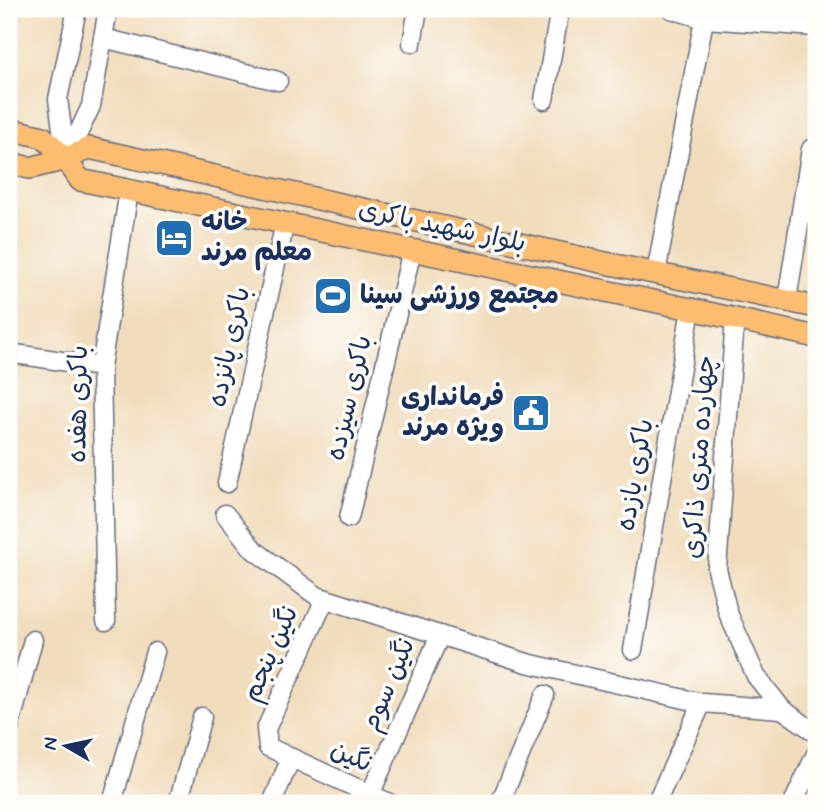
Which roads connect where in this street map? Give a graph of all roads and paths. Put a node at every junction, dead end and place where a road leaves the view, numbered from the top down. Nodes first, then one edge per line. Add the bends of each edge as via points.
1 (77, 9) edge
2 (108, 9) edge
3 (418, 9) edge
4 (560, 9) edge
5 (671, 9) edge
6 (706, 14) edge
7 (816, 27) edge
8 (103, 38) junction
9 (412, 43) dead end
10 (278, 81) dead end
11 (544, 100) dead end
12 (9, 129) edge
13 (811, 149) dead end
14 (66, 159) junction
15 (9, 163) edge
16 (129, 190) junction
17 (285, 223) junction
18 (412, 250) junction
19 (656, 273) junction
20 (787, 300) junction
21 (816, 307) edge
22 (691, 309) junction
23 (735, 318) junction
24 (816, 337) edge
25 (9, 353) edge
26 (101, 367) junction
27 (227, 483) dead end
28 (225, 514) dead end
29 (349, 518) dead end
30 (325, 599) junction
31 (106, 621) dead end
32 (440, 635) junction
33 (33, 640) dead end
34 (633, 650) dead end
35 (155, 652) dead end
36 (545, 695) dead end
37 (702, 703) junction
38 (782, 709) junction
39 (202, 717) dead end
40 (9, 729) edge
41 (816, 733) edge
42 (816, 754) edge
43 (291, 758) junction
44 (370, 795) junction
45 (112, 803) edge
46 (178, 803) edge
47 (272, 803) edge
48 (389, 803) edge
49 (500, 803) edge
50 (656, 803) edge
51 (793, 803) edge

1 - 14 street via 58,99
2 - 8 street
3 - 9 street
4 - 11 street
5 - 6 street
6 - 7 street
6 - 19 street
8 - 10 street
8 - 14 street via 91,106
12 - 14 main road, بلوار شهید باکری via 43,137
13 - 20 street
14 - 15 main road, بلوار شهید باکری via 30,168
14 - 16 main road, بلوار شهید باکری via 80,180
14 - 19 main road, بلوار شهید باکری via 89,148
16 - 17 main road, بلوار شهید باکری
16 - 26 street, باکری هفده
17 - 18 main road, بلوار شهید باکری
17 - 27 street, باکری پانزده
18 - 22 main road, بلوار شهید باکری
18 - 29 street, باکری سیزده
19 - 20 main road, بلوار شهید باکری
20 - 21 main road, بلوار شهید باکری
22 - 23 main road, بلوار شهید باکری
22 - 34 street, باکری یازده
23 - 24 main road, بلوار شهید باکری
23 - 38 street, چهارده متری ذاکری via 717,569 728,613 755,676
25 - 26 street
26 - 31 street, باکری هفده
28 - 30 street via 254,550
30 - 32 street
30 - 43 street, نگین پنجم via 266,729 268,747
32 - 37 street via 527,663
32 - 44 street, نگین سوم
33 - 40 street
35 - 45 street
36 - 49 street
37 - 38 street
37 - 50 street
38 - 41 street, چهارده متری ذاکری
39 - 46 street
42 - 51 street
43 - 44 street, نگین
43 - 47 street
44 - 48 street, نگین

